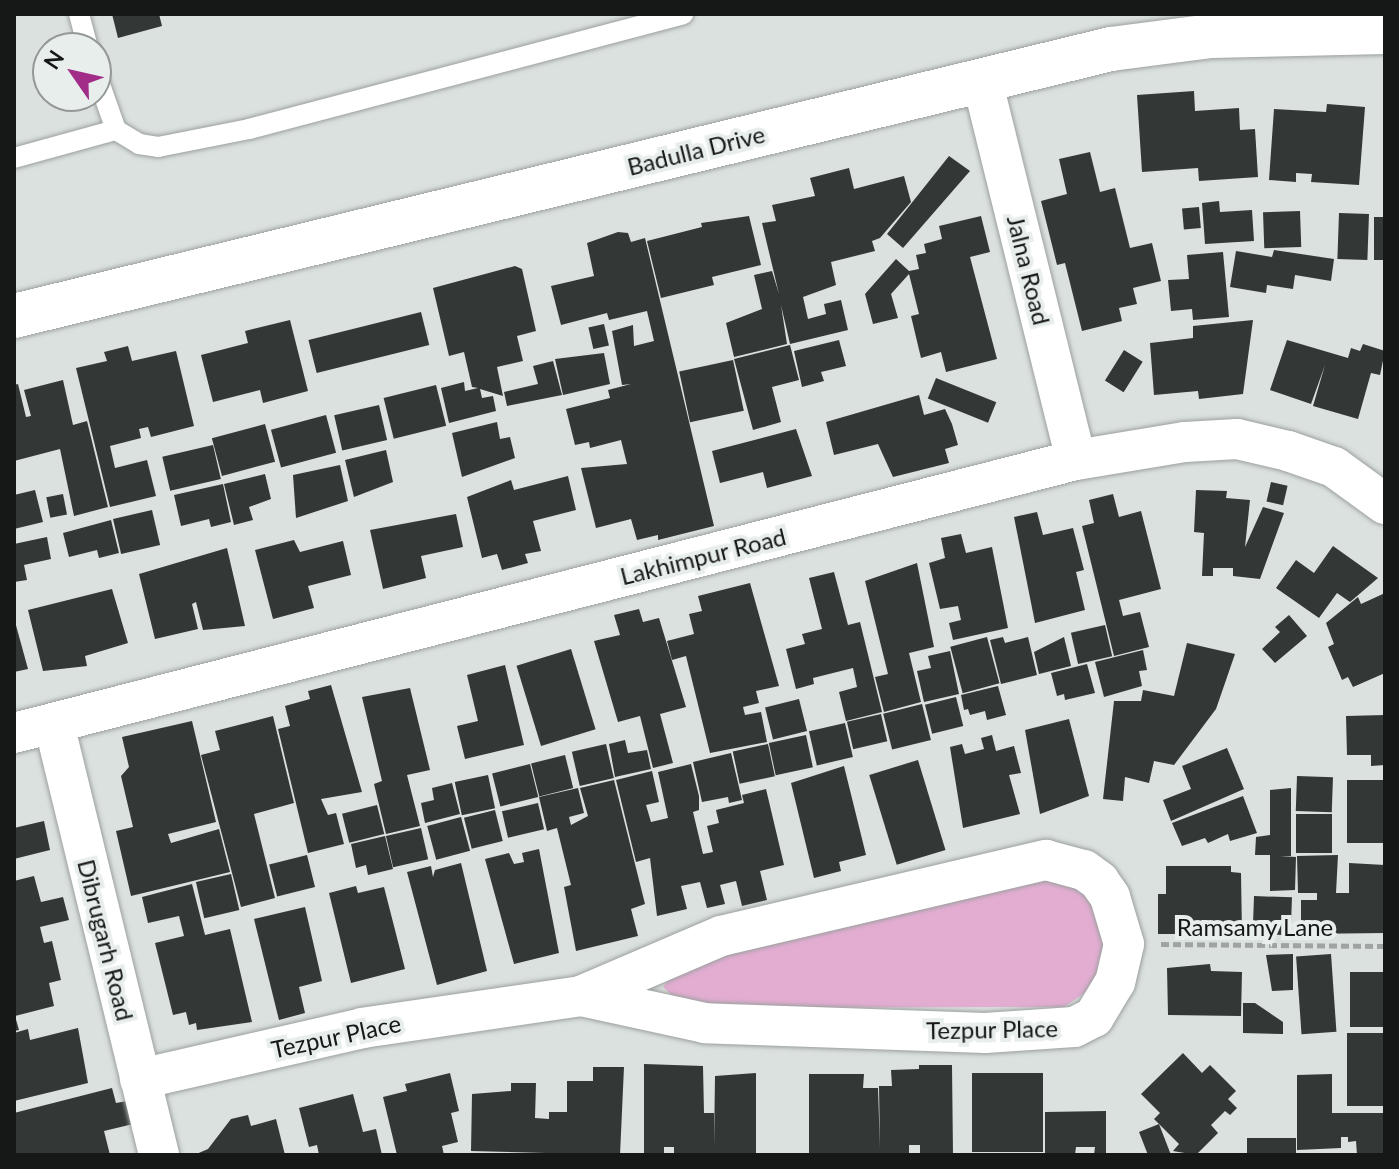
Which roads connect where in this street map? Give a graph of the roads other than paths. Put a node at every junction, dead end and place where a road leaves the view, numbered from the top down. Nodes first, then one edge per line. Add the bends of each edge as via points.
1 (683, 14) edge
2 (1378, 26) edge
3 (982, 80) junction
4 (110, 112) edge
5 (116, 130) junction
6 (14, 158) edge
7 (14, 316) edge
8 (1076, 460) junction
9 (1385, 504) edge
10 (54, 724) junction
11 (14, 733) edge
12 (581, 996) junction
13 (140, 1079) junction
14 (159, 1155) edge

1 - 5 lane via 249,129 158,147 139,144
2 - 3 street, Badulla Drive via 1211,36 1111,49
3 - 7 street, Badulla Drive
3 - 8 street, Jalna Road
4 - 5 lane
5 - 6 lane
8 - 9 street, Lakhimpur Road via 1237,439 1334,467
8 - 10 street, Lakhimpur Road
10 - 11 street, Lakhimpur Road
10 - 13 street, Dibrugarh Road
12 - 12 street, Tezpur Place via 721,936 1046,860 1084,870 1099,881 1110,897 1124,944 1115,982 1094,1017 1050,1030 705,1023
12 - 13 street, Tezpur Place via 362,1028
13 - 14 street, Dibrugarh Road

